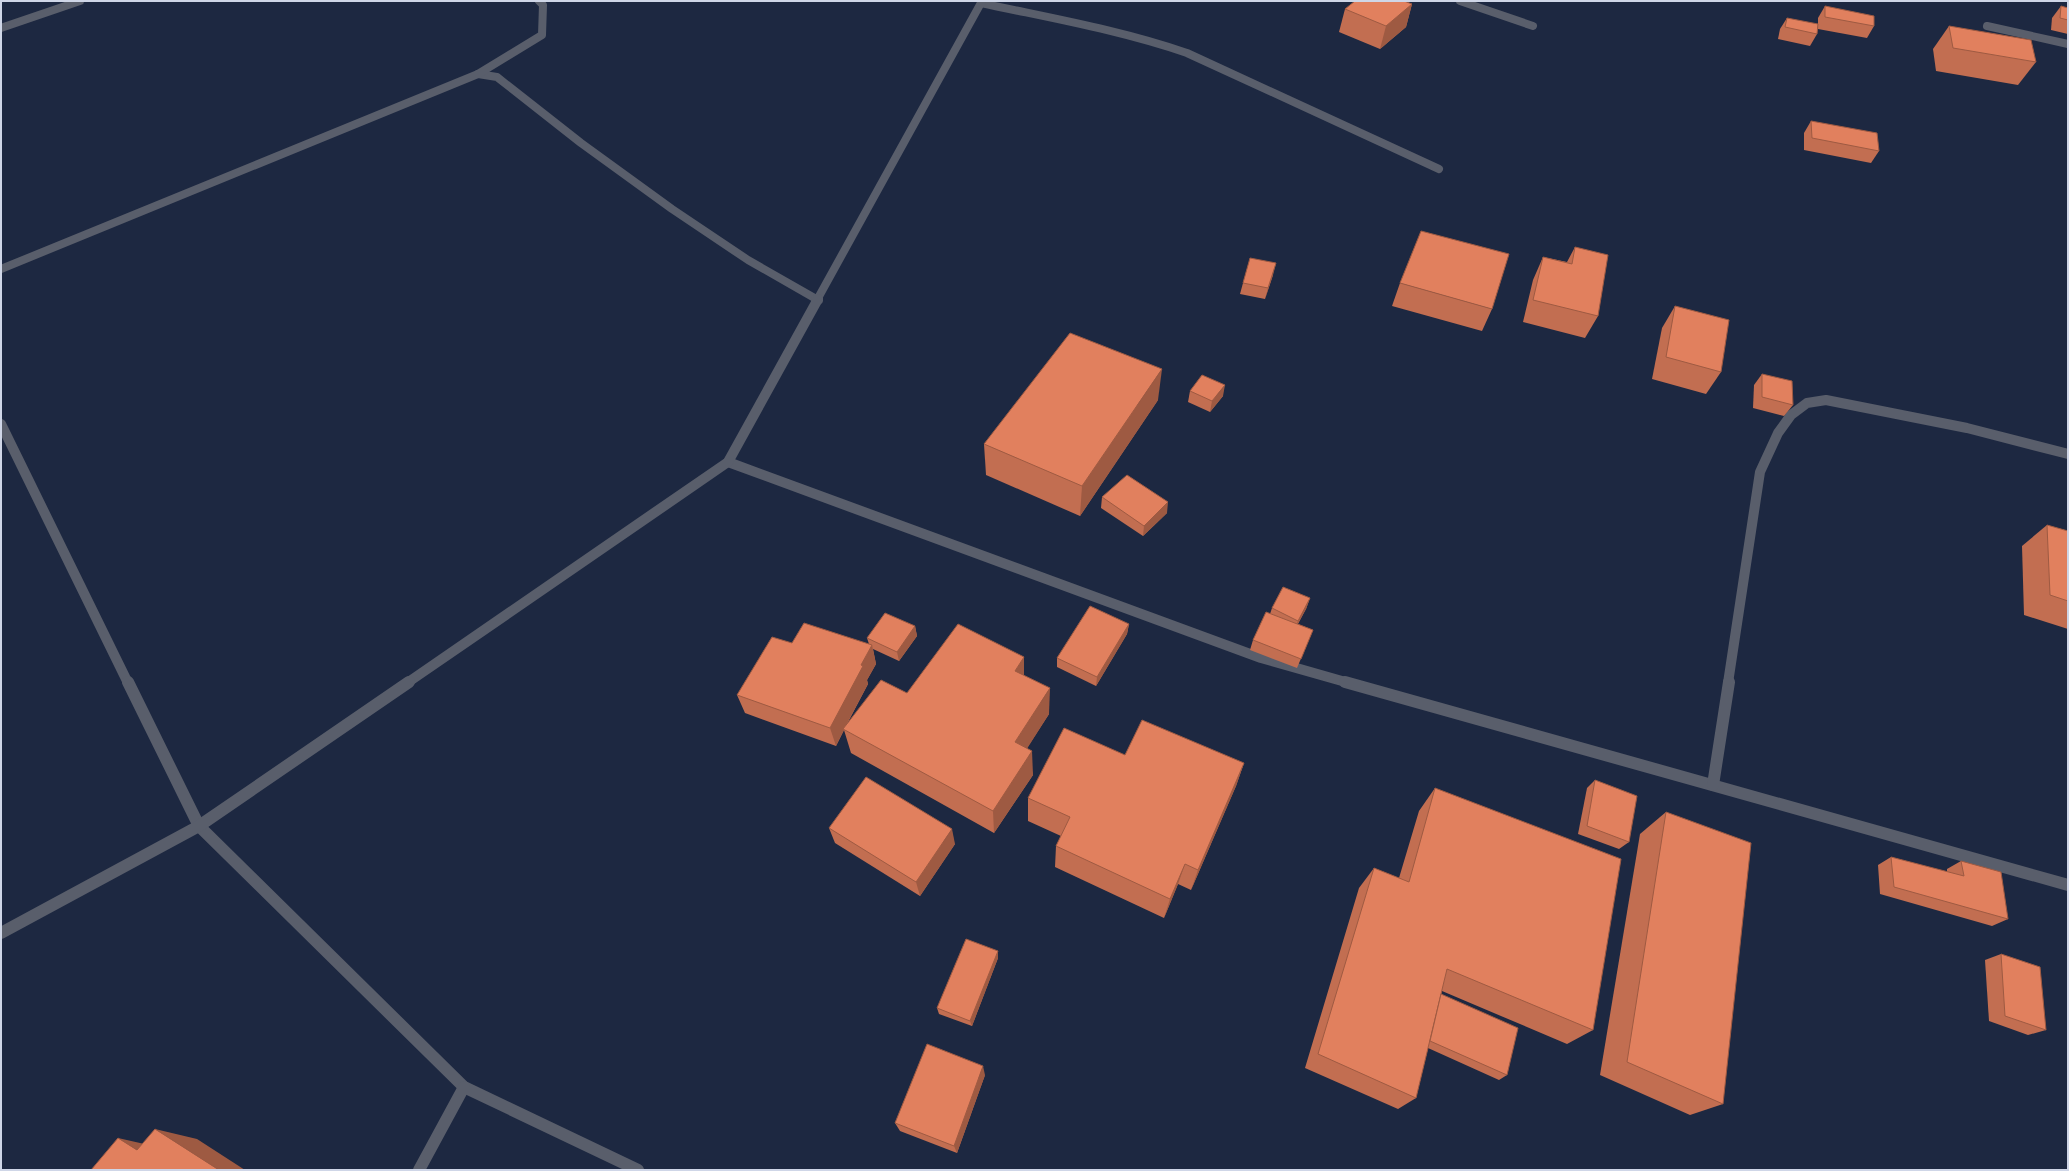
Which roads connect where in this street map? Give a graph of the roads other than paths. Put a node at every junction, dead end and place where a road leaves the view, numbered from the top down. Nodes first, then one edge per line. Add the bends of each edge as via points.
1 (80, 1) edge
2 (539, 1) edge
3 (1460, 1) edge
4 (981, 2) edge
5 (1533, 26) dead end
6 (1986, 26) dead end
7 (1, 28) edge
8 (2068, 44) edge
9 (478, 74) junction
10 (1439, 169) dead end
11 (1, 269) edge
12 (818, 300) junction
13 (1, 424) edge
14 (2068, 454) edge
15 (728, 462) junction
16 (1713, 785) junction
17 (199, 826) junction
18 (2068, 885) edge
19 (1, 933) edge
20 (464, 1087) junction
21 (419, 1170) edge
22 (638, 1170) edge

1 - 7 street
2 - 9 street via 543,5 542,35
3 - 5 street
4 - 10 street via 1149,40 1187,53
4 - 12 street
6 - 8 street
9 - 11 street
9 - 12 street via 497,77 581,143 672,209 748,260
12 - 15 street
13 - 17 street
14 - 16 street via 1967,428 1826,400 1806,403 1791,415 1778,433 1760,472
15 - 16 street via 1261,658
15 - 17 street
16 - 18 street
17 - 19 street
17 - 20 street
20 - 21 street
20 - 22 street

